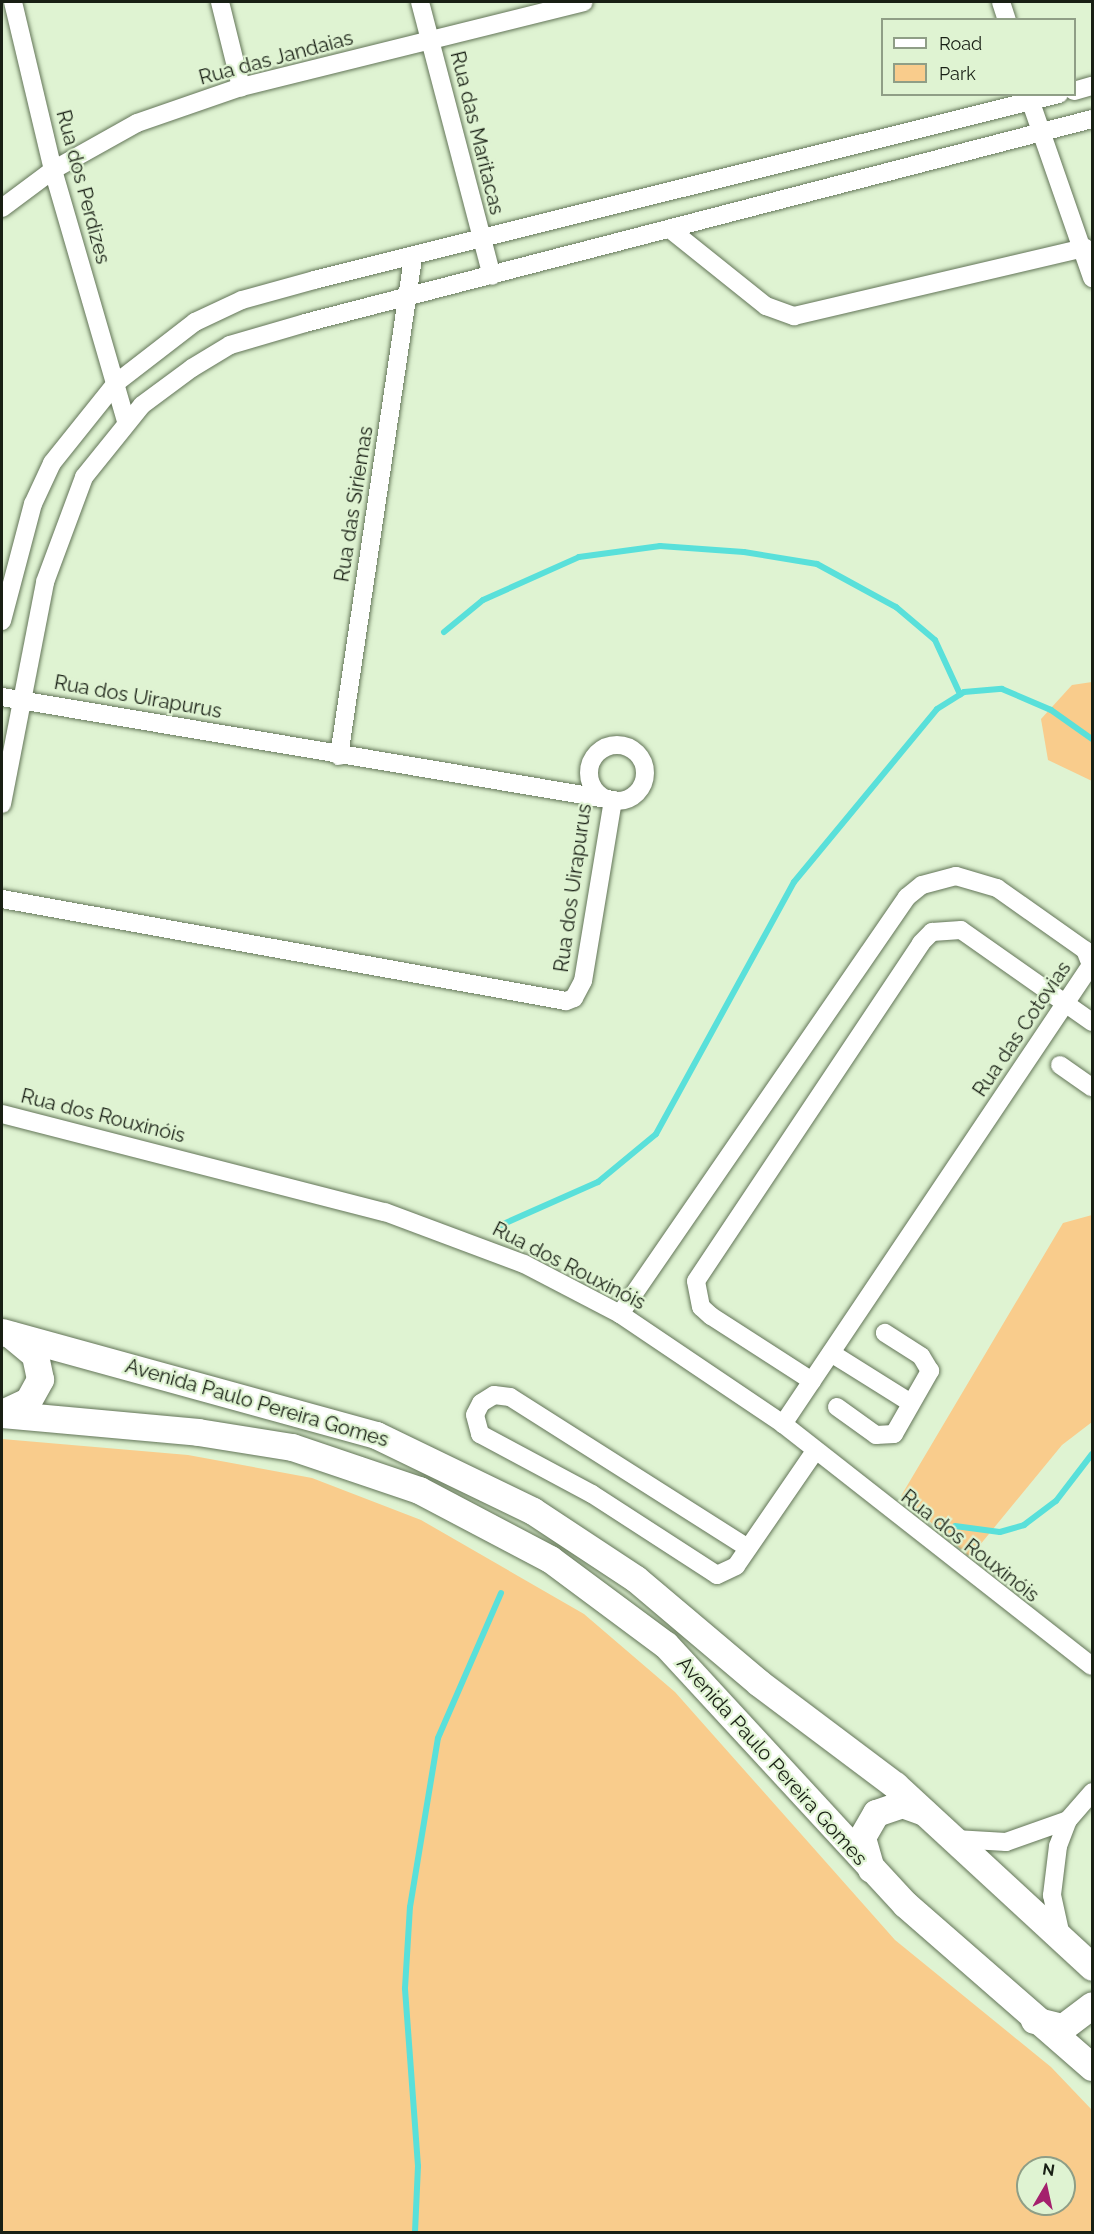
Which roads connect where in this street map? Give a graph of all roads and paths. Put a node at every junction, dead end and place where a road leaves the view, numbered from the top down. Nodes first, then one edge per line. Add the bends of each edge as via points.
1 (13, 2) edge
2 (220, 2) edge
3 (420, 2) edge
4 (584, 2) edge
5 (1001, 2) edge
6 (1006, 18) edge
7 (431, 41) junction
8 (1092, 86) edge
9 (241, 87) junction
10 (1076, 90) edge
11 (1044, 96) edge
12 (1029, 98) edge
13 (1092, 119) edge
14 (1045, 131) junction
15 (53, 170) junction
16 (2, 208) edge
17 (671, 230) junction
18 (481, 241) junction
19 (1086, 248) junction
20 (413, 258) junction
21 (492, 276) junction
22 (1092, 278) edge
23 (408, 296) junction
24 (116, 383) junction
25 (126, 422) junction
26 (2, 621) edge
27 (10, 698) edge
28 (339, 756) junction
29 (2, 804) edge
30 (2, 899) edge
31 (1066, 1004) junction
32 (1092, 1022) edge
33 (1060, 1065) dead end
34 (1092, 1087) edge
35 (2, 1114) edge
36 (620, 1314) junction
37 (4, 1333) edge
38 (885, 1333) dead end
39 (831, 1353) junction
40 (812, 1381) junction
41 (911, 1403) junction
42 (837, 1407) dead end
43 (2, 1414) edge
44 (783, 1424) junction
45 (815, 1451) junction
46 (748, 1548) junction
47 (1092, 1666) edge
48 (1092, 1792) edge
49 (929, 1815) junction
50 (1068, 1821) junction
51 (955, 1839) junction
52 (871, 1870) junction
53 (1062, 1937) junction
54 (1089, 1965) edge
55 (1092, 2005) edge
56 (1028, 2016) junction
57 (1092, 2067) edge

1 - 15 street, Rua dos Perdizes
2 - 9 street
3 - 7 street, Rua das Maritacas
4 - 7 street, Rua das Jandaias
5 - 6 street
7 - 9 street, Rua das Jandaias
7 - 18 street, Rua das Maritacas
8 - 10 street
9 - 15 street, Rua das Jandaias via 137,123
11 - 12 street
12 - 14 street
12 - 18 street
13 - 14 street
14 - 17 street
14 - 19 street
15 - 16 street, Rua das Jandaias
15 - 24 street, Rua dos Perdizes
17 - 19 street via 766,306 794,316
17 - 21 street
18 - 20 street
18 - 21 street, Rua das Maritacas
19 - 22 street
20 - 23 street, Rua das Siriemas
20 - 24 street via 242,300 195,322
21 - 23 street
23 - 25 street via 230,345 192,368
23 - 28 street, Rua das Siriemas
24 - 25 street, Rua dos Perdizes
24 - 26 street via 52,463 33,504
25 - 27 street via 84,477 64,527
27 - 28 street, Rua dos Uirapurus
27 - 29 street
28 - 30 street, Rua dos Uirapurus via 613,800 583,981 574,998 566,1000
31 - 32 street
31 - 36 street, Rua das Cotovias via 1091,965 1085,950 977,879 956,876 922,885 866,950
31 - 39 street, Rua das Cotovias
31 - 40 street via 961,930 932,932 702,1265 696,1281 701,1306
33 - 34 street
35 - 36 street, Rua dos Rouxinóis via 395,1215 514,1260
36 - 44 street, Rua dos Rouxinóis
37 - 43 main road via 32,1350 40,1379 28,1401
37 - 49 main road, Avenida Paulo Pereira Gomes via 349,1426 469,1476 613,1563
38 - 41 street via 928,1363 930,1371
39 - 40 street, Rua das Cotovias
39 - 41 street
40 - 44 street, Rua das Cotovias
41 - 42 street via 894,1434 886,1437
43 - 52 main road, Avenida Paulo Pereira Gomes via 198,1432 292,1447 378,1473 484,1523 550,1559 666,1645 732,1711
44 - 45 street, Rua dos Rouxinóis
45 - 46 street
45 - 47 street, Rua dos Rouxinóis
46 - 46 street via 728,1574 704,1569 592,1494 480,1434 474,1415 480,1403 494,1395 510,1397
48 - 50 street
49 - 51 main road, Avenida Paulo Pereira Gomes
49 - 52 main road via 902,1804 876,1813 862,1837
50 - 51 street via 1006,1842
50 - 53 street via 1053,1883 1053,1916
51 - 53 main road, Avenida Paulo Pereira Gomes
52 - 56 main road, Avenida Paulo Pereira Gomes
53 - 54 main road, Avenida Paulo Pereira Gomes
55 - 56 main road via 1063,2027
56 - 57 main road, Avenida Paulo Pereira Gomes

